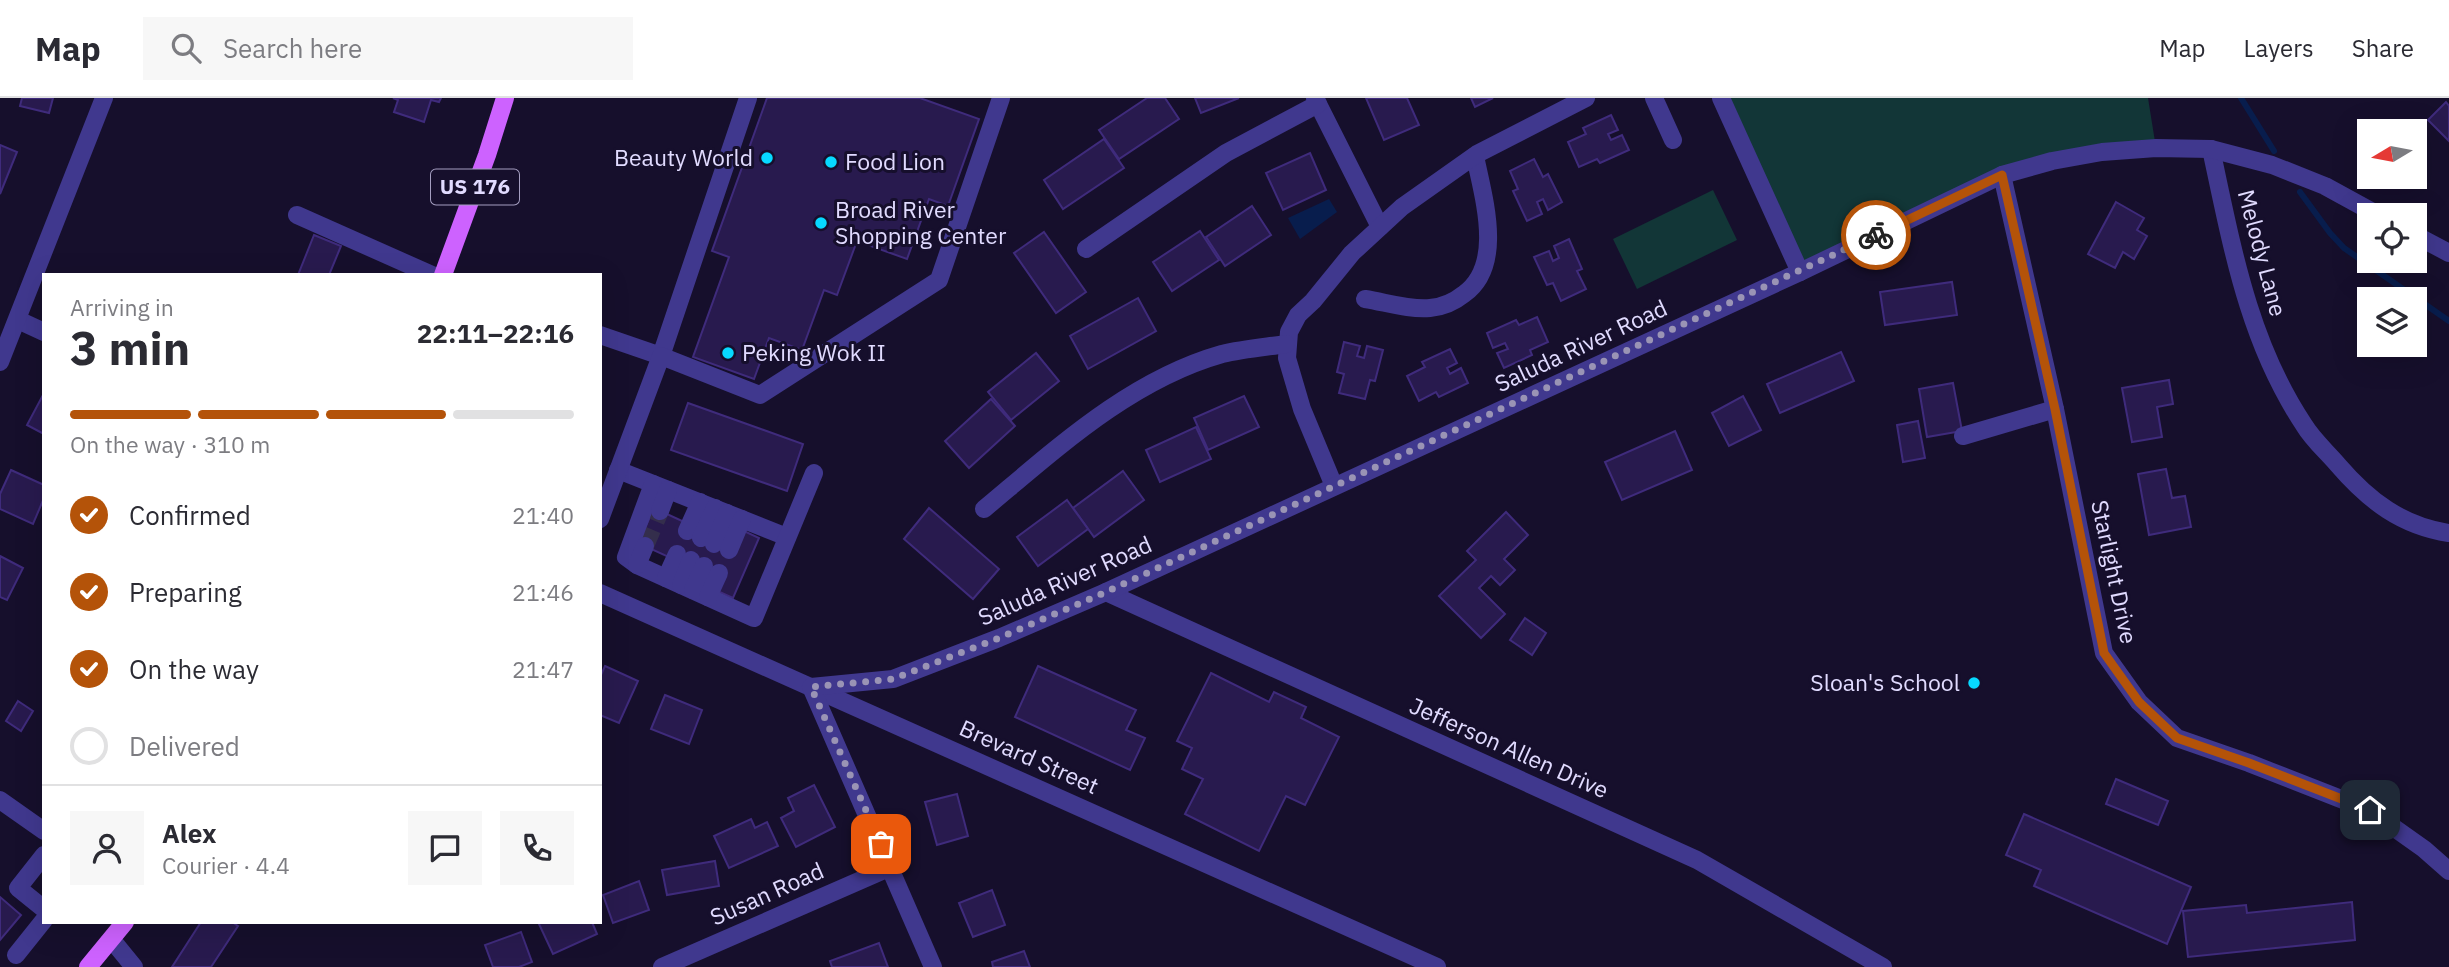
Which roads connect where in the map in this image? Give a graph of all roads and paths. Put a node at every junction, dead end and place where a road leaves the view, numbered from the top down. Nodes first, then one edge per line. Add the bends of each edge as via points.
1 (104, 98) edge
2 (505, 98) edge
3 (748, 98) edge
4 (1001, 98) edge
5 (1586, 98) edge
6 (1654, 98) edge
7 (1721, 98) edge
8 (1316, 101) edge
9 (1566, 103) edge
10 (1673, 140) dead end
11 (2211, 149) junction
12 (1475, 156) junction
13 (2002, 175) junction
14 (2357, 204) edge
15 (297, 215) dead end
16 (1380, 227) junction
17 (2427, 241) edge
18 (1086, 249) dead end
19 (2449, 253) edge
20 (1800, 272) junction
21 (428, 273) edge
22 (444, 273) edge
23 (1365, 299) dead end
24 (18, 320) junction
25 (42, 331) edge
26 (602, 336) edge
27 (1286, 344) junction
28 (661, 356) junction
29 (0, 362) edge
30 (2055, 409) junction
31 (1963, 436) dead end
32 (618, 470) junction
33 (814, 473) dead end
34 (1334, 486) junction
35 (660, 487) junction
36 (984, 509) dead end
37 (660, 511) tunnel mouth
38 (721, 511) junction
39 (602, 514) edge
40 (2449, 533) edge
41 (787, 537) junction
42 (645, 546) tunnel mouth
43 (637, 565) junction
44 (687, 588) junction
45 (1106, 592) junction
46 (602, 594) edge
47 (811, 687) junction
48 (0, 800) edge
49 (42, 830) edge
50 (42, 858) edge
51 (891, 867) junction
52 (2449, 871) edge
53 (42, 907) edge
54 (42, 922) edge
55 (124, 924) edge
56 (113, 940) junction
57 (16, 955) dead end
58 (88, 967) edge
59 (134, 967) edge
60 (662, 967) edge
61 (933, 967) edge
62 (1437, 967) edge
63 (1882, 967) edge

1 - 24 street
2 - 22 main road, US 176
3 - 28 street
4 - 28 street via 939,280 760,395
5 - 9 street
6 - 10 street
7 - 20 street
8 - 16 street
8 - 18 street via 1226,153
9 - 12 street
11 - 13 street, Saluda River Road via 2102,152
11 - 14 street, Saluda River Road via 2282,169
11 - 40 street, Melody Lane via 2240,283 2268,360 2304,426 2351,480 2393,515 2427,530
12 - 16 street
12 - 23 street via 1487,211 1488,245 1480,277 1469,291 1440,307
13 - 20 street, Saluda River Road
13 - 30 street, Starlight Drive
15 - 21 street
16 - 27 street via 1298,315
17 - 19 street
20 - 34 street, Saluda River Road
24 - 25 street
24 - 29 street
26 - 28 street
27 - 34 street via 1302,409
27 - 36 street via 1223,354 1165,375 1074,434
28 - 32 street
30 - 31 street
30 - 52 street, Starlight Drive via 2104,653 2139,702 2177,738 2370,810
32 - 35 street
32 - 39 street
33 - 41 street
34 - 45 street, Saluda River Road
35 - 37 street
35 - 38 street
35 - 43 street via 626,550 626,557
38 - 38 street via 708,541
38 - 41 street
41 - 44 street via 754,618
42 - 43 street
43 - 44 street
44 - 44 street via 698,564
45 - 47 street, Saluda River Road via 893,679
45 - 63 street, Jefferson Allen Drive via 1697,860
46 - 47 street, Brevard Street
47 - 51 street
47 - 62 street, Brevard Street
48 - 49 street
50 - 53 street via 18,888
51 - 60 street, Susan Road
51 - 61 street
54 - 57 street
55 - 56 main road
56 - 58 main road
56 - 59 street

